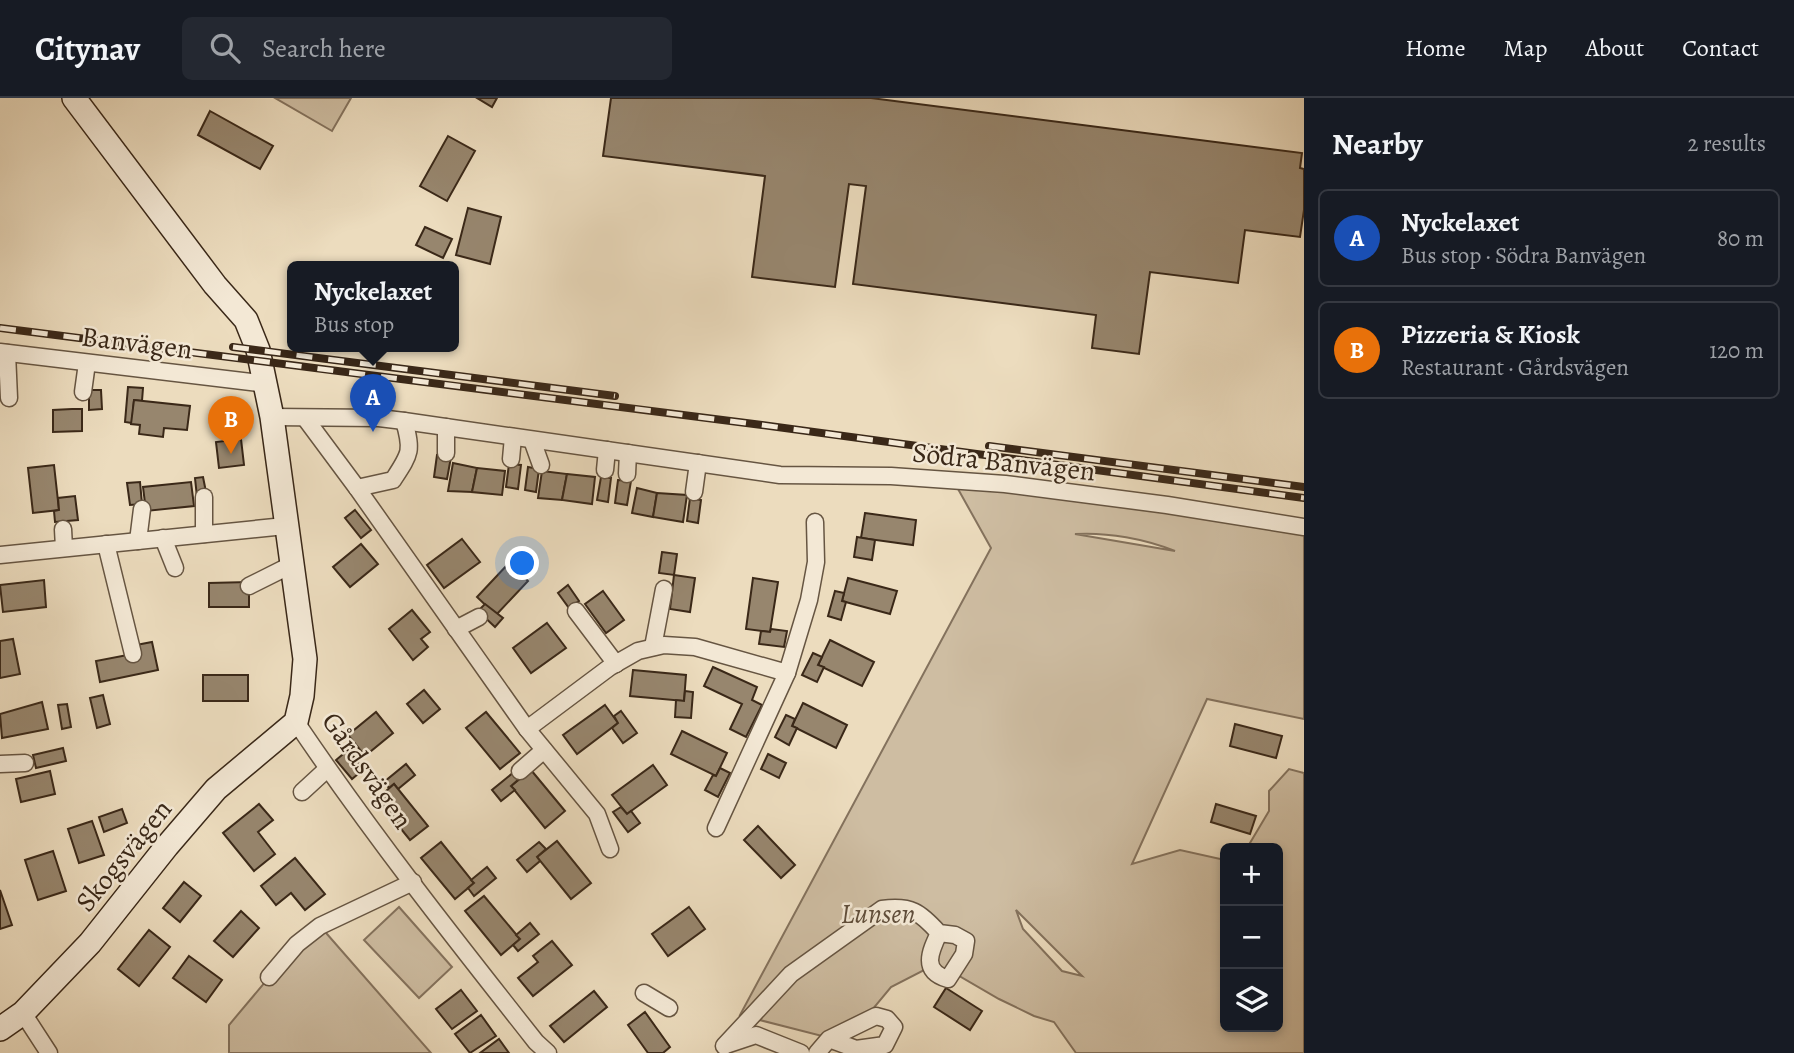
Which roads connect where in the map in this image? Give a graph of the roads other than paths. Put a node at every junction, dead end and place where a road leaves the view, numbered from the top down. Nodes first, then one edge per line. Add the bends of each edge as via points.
1 (74, 98) edge
2 (4, 352) edge
3 (88, 363) junction
4 (267, 384) junction
5 (83, 392) dead end
6 (9, 398) dead end
7 (272, 417) junction
8 (305, 418) junction
9 (404, 421) junction
10 (446, 427) junction
11 (513, 437) junction
12 (532, 440) junction
13 (607, 450) junction
14 (446, 453) dead end
15 (628, 453) junction
16 (511, 459) dead end
17 (698, 463) junction
18 (541, 465) dead end
19 (605, 470) dead end
20 (627, 474) dead end
21 (357, 488) junction
22 (694, 492) dead end
23 (204, 497) dead end
24 (142, 509) dead end
25 (815, 522) dead end
26 (285, 526) junction
27 (1304, 527) edge
28 (63, 529) dead end
29 (204, 534) junction
30 (163, 538) junction
31 (138, 541) junction
32 (106, 544) junction
33 (64, 548) junction
34 (0, 555) edge
35 (291, 565) junction
36 (175, 568) dead end
37 (249, 586) dead end
38 (664, 589) dead end
39 (576, 611) dead end
40 (479, 617) dead end
41 (456, 629) junction
42 (653, 648) junction
43 (132, 654) dead end
44 (615, 664) junction
45 (788, 673) junction
46 (296, 722) junction
47 (527, 729) junction
48 (544, 750) junction
49 (25, 762) dead end
50 (0, 764) edge
51 (327, 769) junction
52 (520, 771) dead end
53 (302, 792) dead end
54 (716, 828) dead end
55 (610, 849) dead end
56 (413, 882) junction
57 (939, 933) dead end
58 (269, 977) dead end
59 (644, 993) dead end
60 (669, 1009) dead end
61 (7, 1021) edge
62 (829, 1040) dead end
63 (723, 1049) edge
64 (48, 1053) edge
65 (548, 1053) edge
66 (801, 1053) edge
67 (817, 1053) edge

1 - 4 street, Gårdsvägen via 246,320
2 - 3 street, Banvägen
2 - 6 street
3 - 4 street, Banvägen via 135,373
3 - 5 street
4 - 7 street, Gårdsvägen
7 - 8 street, Södra Banvägen
7 - 26 street, Gårdsvägen
8 - 9 street, Södra Banvägen
8 - 21 street
9 - 10 street, Södra Banvägen
9 - 21 street via 411,443 393,480
10 - 11 street, Södra Banvägen
10 - 14 street
11 - 12 street, Södra Banvägen
11 - 16 street
12 - 13 street, Södra Banvägen
12 - 18 street
13 - 15 street, Södra Banvägen
13 - 19 street
15 - 17 street, Södra Banvägen
15 - 20 street
17 - 22 street
17 - 27 street, Södra Banvägen via 780,475 1005,484
21 - 41 street
23 - 29 street
24 - 31 street
25 - 45 street via 816,562
26 - 29 street
26 - 35 street, Gårdsvägen
28 - 33 street
29 - 30 street
30 - 31 street
30 - 36 street
31 - 32 street
32 - 33 street
32 - 43 street
33 - 34 street
35 - 37 street
35 - 46 street, Gårdsvägen via 305,659
38 - 42 street
39 - 44 street
40 - 41 street
41 - 47 street
42 - 44 street
42 - 45 street via 695,647
44 - 47 street
45 - 54 street
46 - 51 street, Gårdsvägen
46 - 61 street, Skogsvägen via 216,789 90,943
47 - 48 street
48 - 52 street
48 - 55 street via 597,814
49 - 50 street
51 - 53 street
51 - 56 street, Gårdsvägen
56 - 58 street via 320,926 297,944
56 - 65 street, Gårdsvägen
57 - 63 street via 923,915 897,907 882,909 791,974
59 - 60 street
61 - 64 street
62 - 67 street
63 - 66 street via 756,1035

